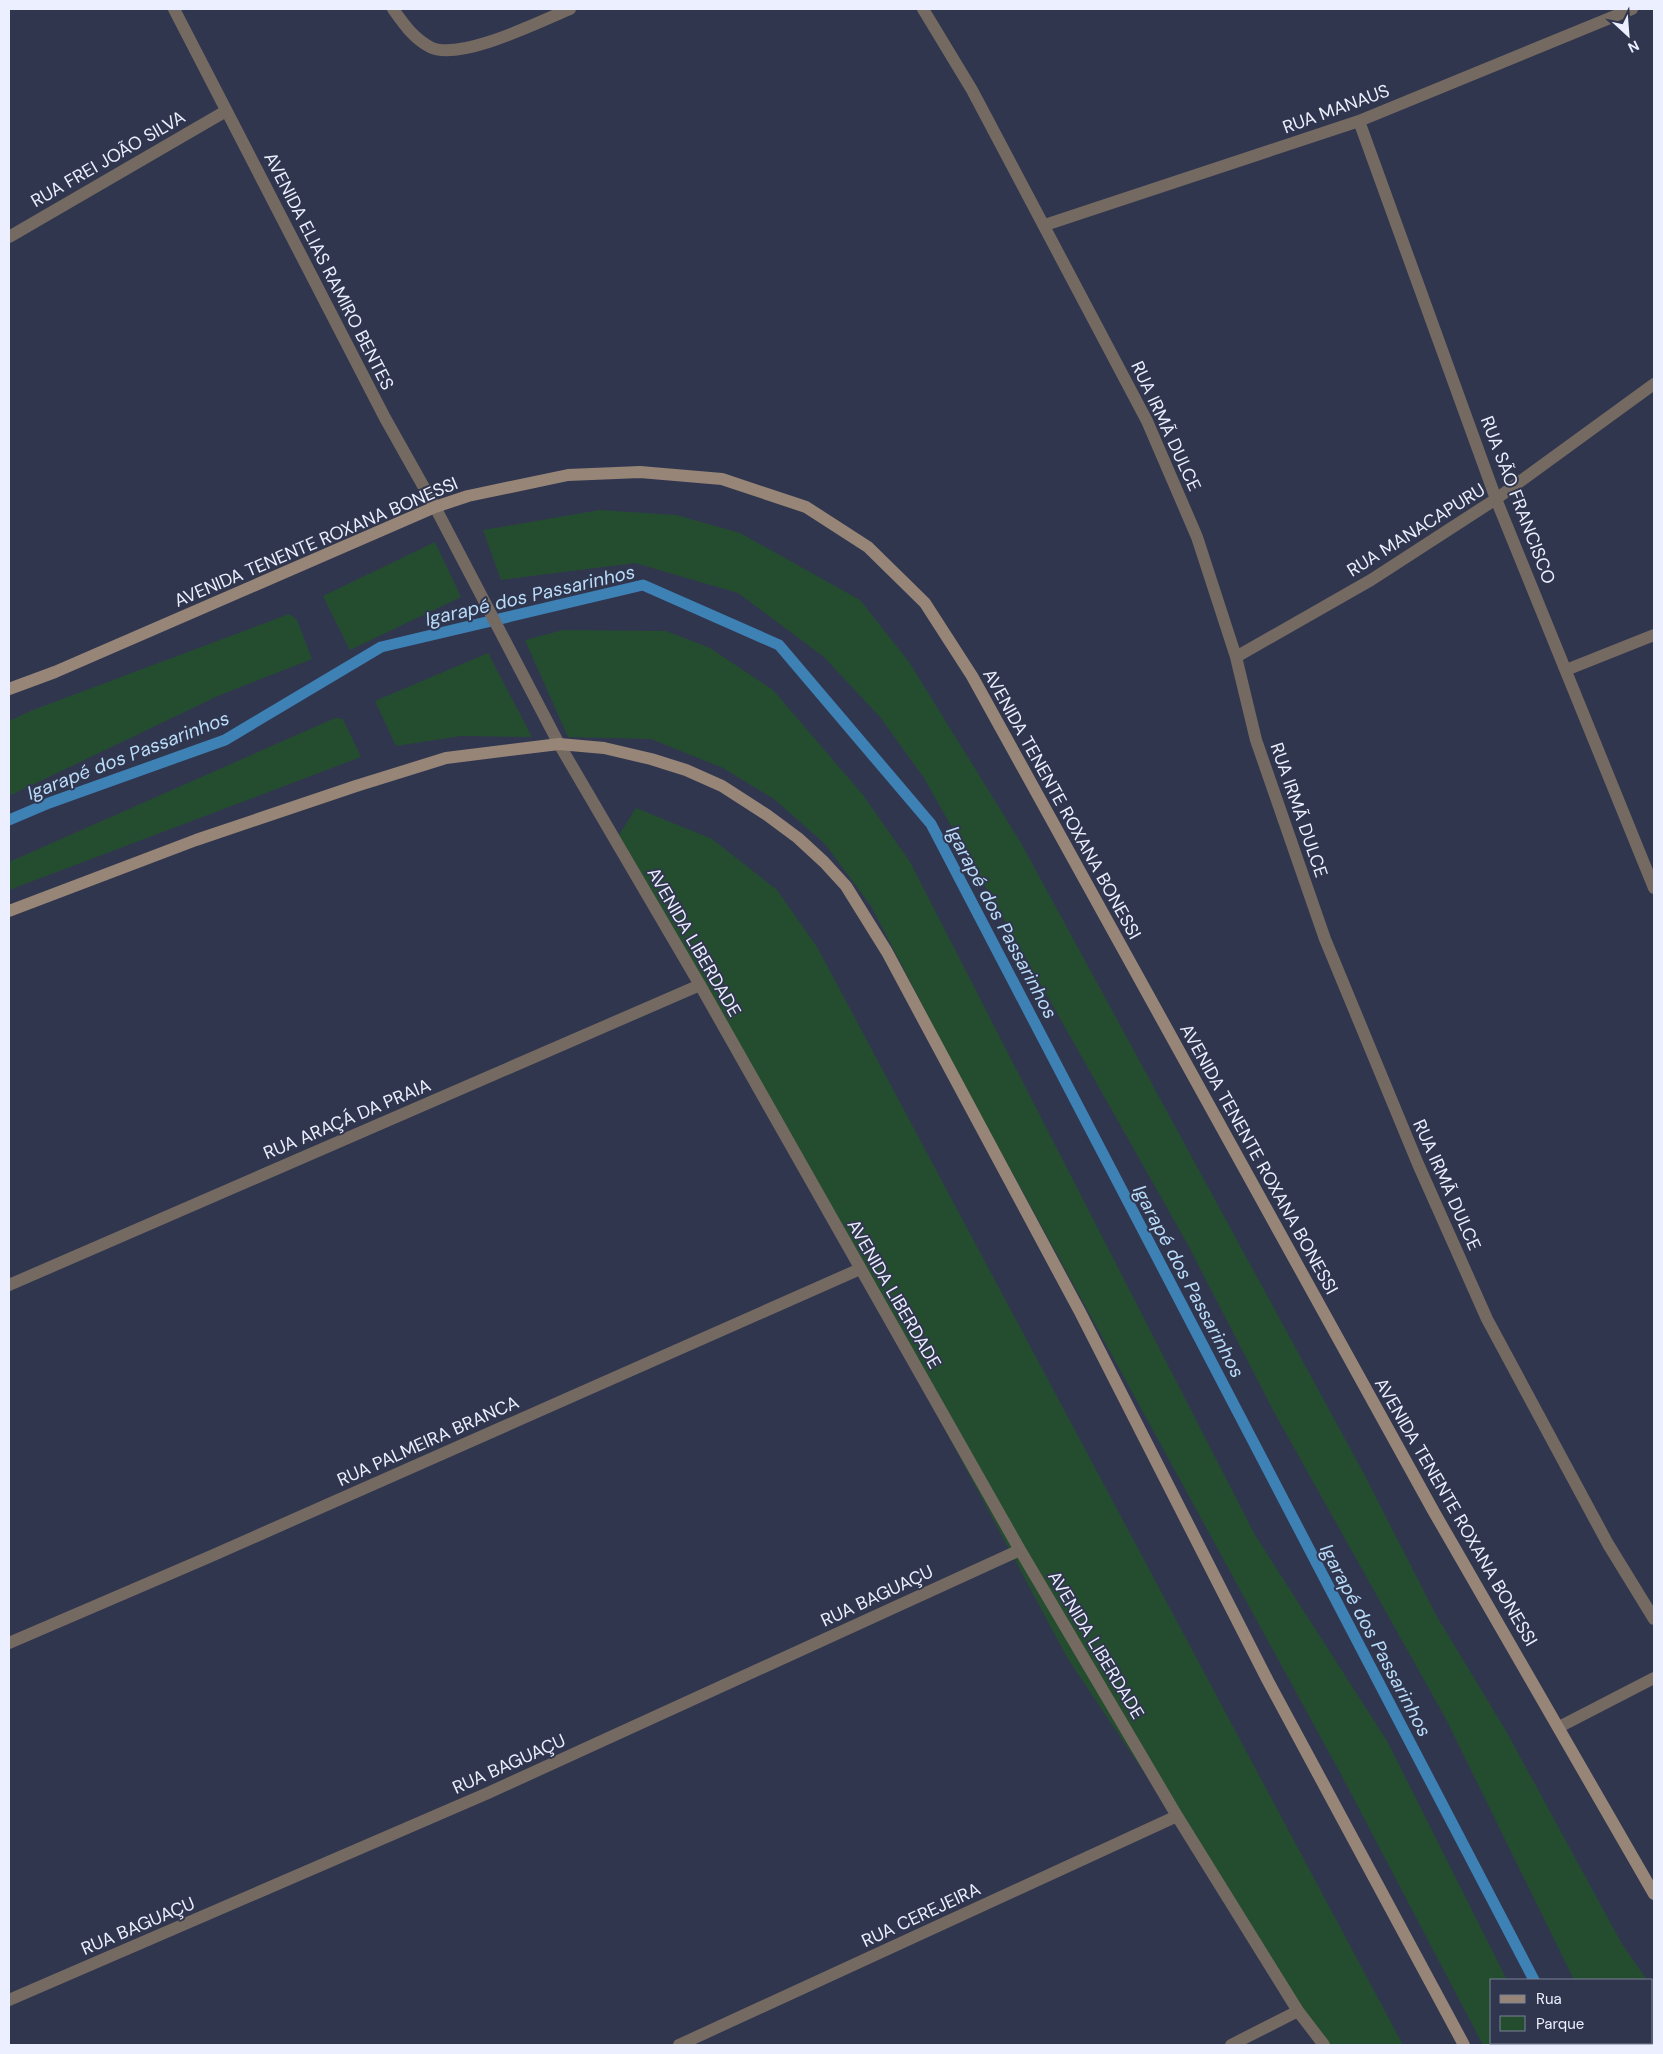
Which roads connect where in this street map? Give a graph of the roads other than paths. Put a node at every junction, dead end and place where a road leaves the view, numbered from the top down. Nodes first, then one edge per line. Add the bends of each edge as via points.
1 (174, 9) edge
2 (393, 9) edge
3 (570, 9) edge
4 (923, 9) edge
5 (1632, 9) edge
6 (226, 111) junction
7 (1360, 121) junction
8 (1045, 225) junction
9 (9, 237) edge
10 (1654, 384) edge
11 (1496, 499) junction
12 (435, 507) junction
13 (456, 547) joint
14 (1654, 635) edge
15 (1236, 657) junction
16 (1566, 670) junction
17 (9, 689) edge
18 (559, 744) junction
19 (1654, 888) edge
20 (9, 911) edge
21 (700, 985) junction
22 (860, 1269) junction
23 (9, 1285) edge
24 (1020, 1550) junction
25 (1654, 1619) edge
26 (9, 1643) edge
27 (1654, 1678) edge
28 (1559, 1727) junction
29 (1177, 1816) junction
30 (1654, 1894) edge
31 (9, 2000) edge
32 (1298, 2010) junction
33 (679, 2045) edge
34 (1231, 2045) edge
35 (1324, 2045) edge
36 (1464, 2045) edge

1 - 6 street, AVENIDA ELIAS RAMIRO BENTES
2 - 3 street via 409,32 432,48 454,50 484,45
4 - 8 street, RUA IRMÃ DULCE via 972,90
5 - 7 street, RUA MANAUS
6 - 9 street, RUA FREI JOÃO SILVA
6 - 12 street, AVENIDA ELIAS RAMIRO BENTES via 385,418
7 - 8 street, RUA MANAUS
7 - 11 street, RUA SÃO FRANCISCO
8 - 15 street, RUA IRMÃ DULCE via 1147,421 1198,537
10 - 11 street, RUA MANACAPURU
11 - 15 street, RUA MANACAPURU via 1371,580
11 - 16 street, RUA SÃO FRANCISCO
12 - 13 street, AVENIDA ELIAS RAMIRO BENTES
12 - 17 street, AVENIDA TENENTE ROXANA BONESSI
12 - 28 street, AVENIDA TENENTE ROXANA BONESSI via 468,496 568,475 640,472 722,479 806,507 868,546 925,603 972,676 1434,1512
13 - 18 street, AVENIDA LIBERDADE
14 - 16 street
15 - 25 street, RUA IRMÃ DULCE via 1256,740 1325,940 1418,1164 1487,1318 1608,1544
16 - 19 street, RUA SÃO FRANCISCO
18 - 20 street via 446,758 196,840
18 - 21 street, AVENIDA LIBERDADE
18 - 36 street via 604,748 651,759 722,786 798,838 846,886 887,952 1071,1294 1272,1690
21 - 22 street, AVENIDA LIBERDADE
21 - 23 street, RUA ARAÇÁ DA PRAIA
22 - 24 street, AVENIDA LIBERDADE
22 - 26 street, RUA PALMEIRA BRANCA
24 - 29 street, AVENIDA LIBERDADE
24 - 31 street, RUA BAGUAÇU via 488,1793
27 - 28 street
28 - 30 street, AVENIDA TENENTE ROXANA BONESSI
29 - 32 street, AVENIDA LIBERDADE
29 - 33 street, RUA CEREJEIRA
32 - 34 street
32 - 35 street, AVENIDA LIBERDADE

